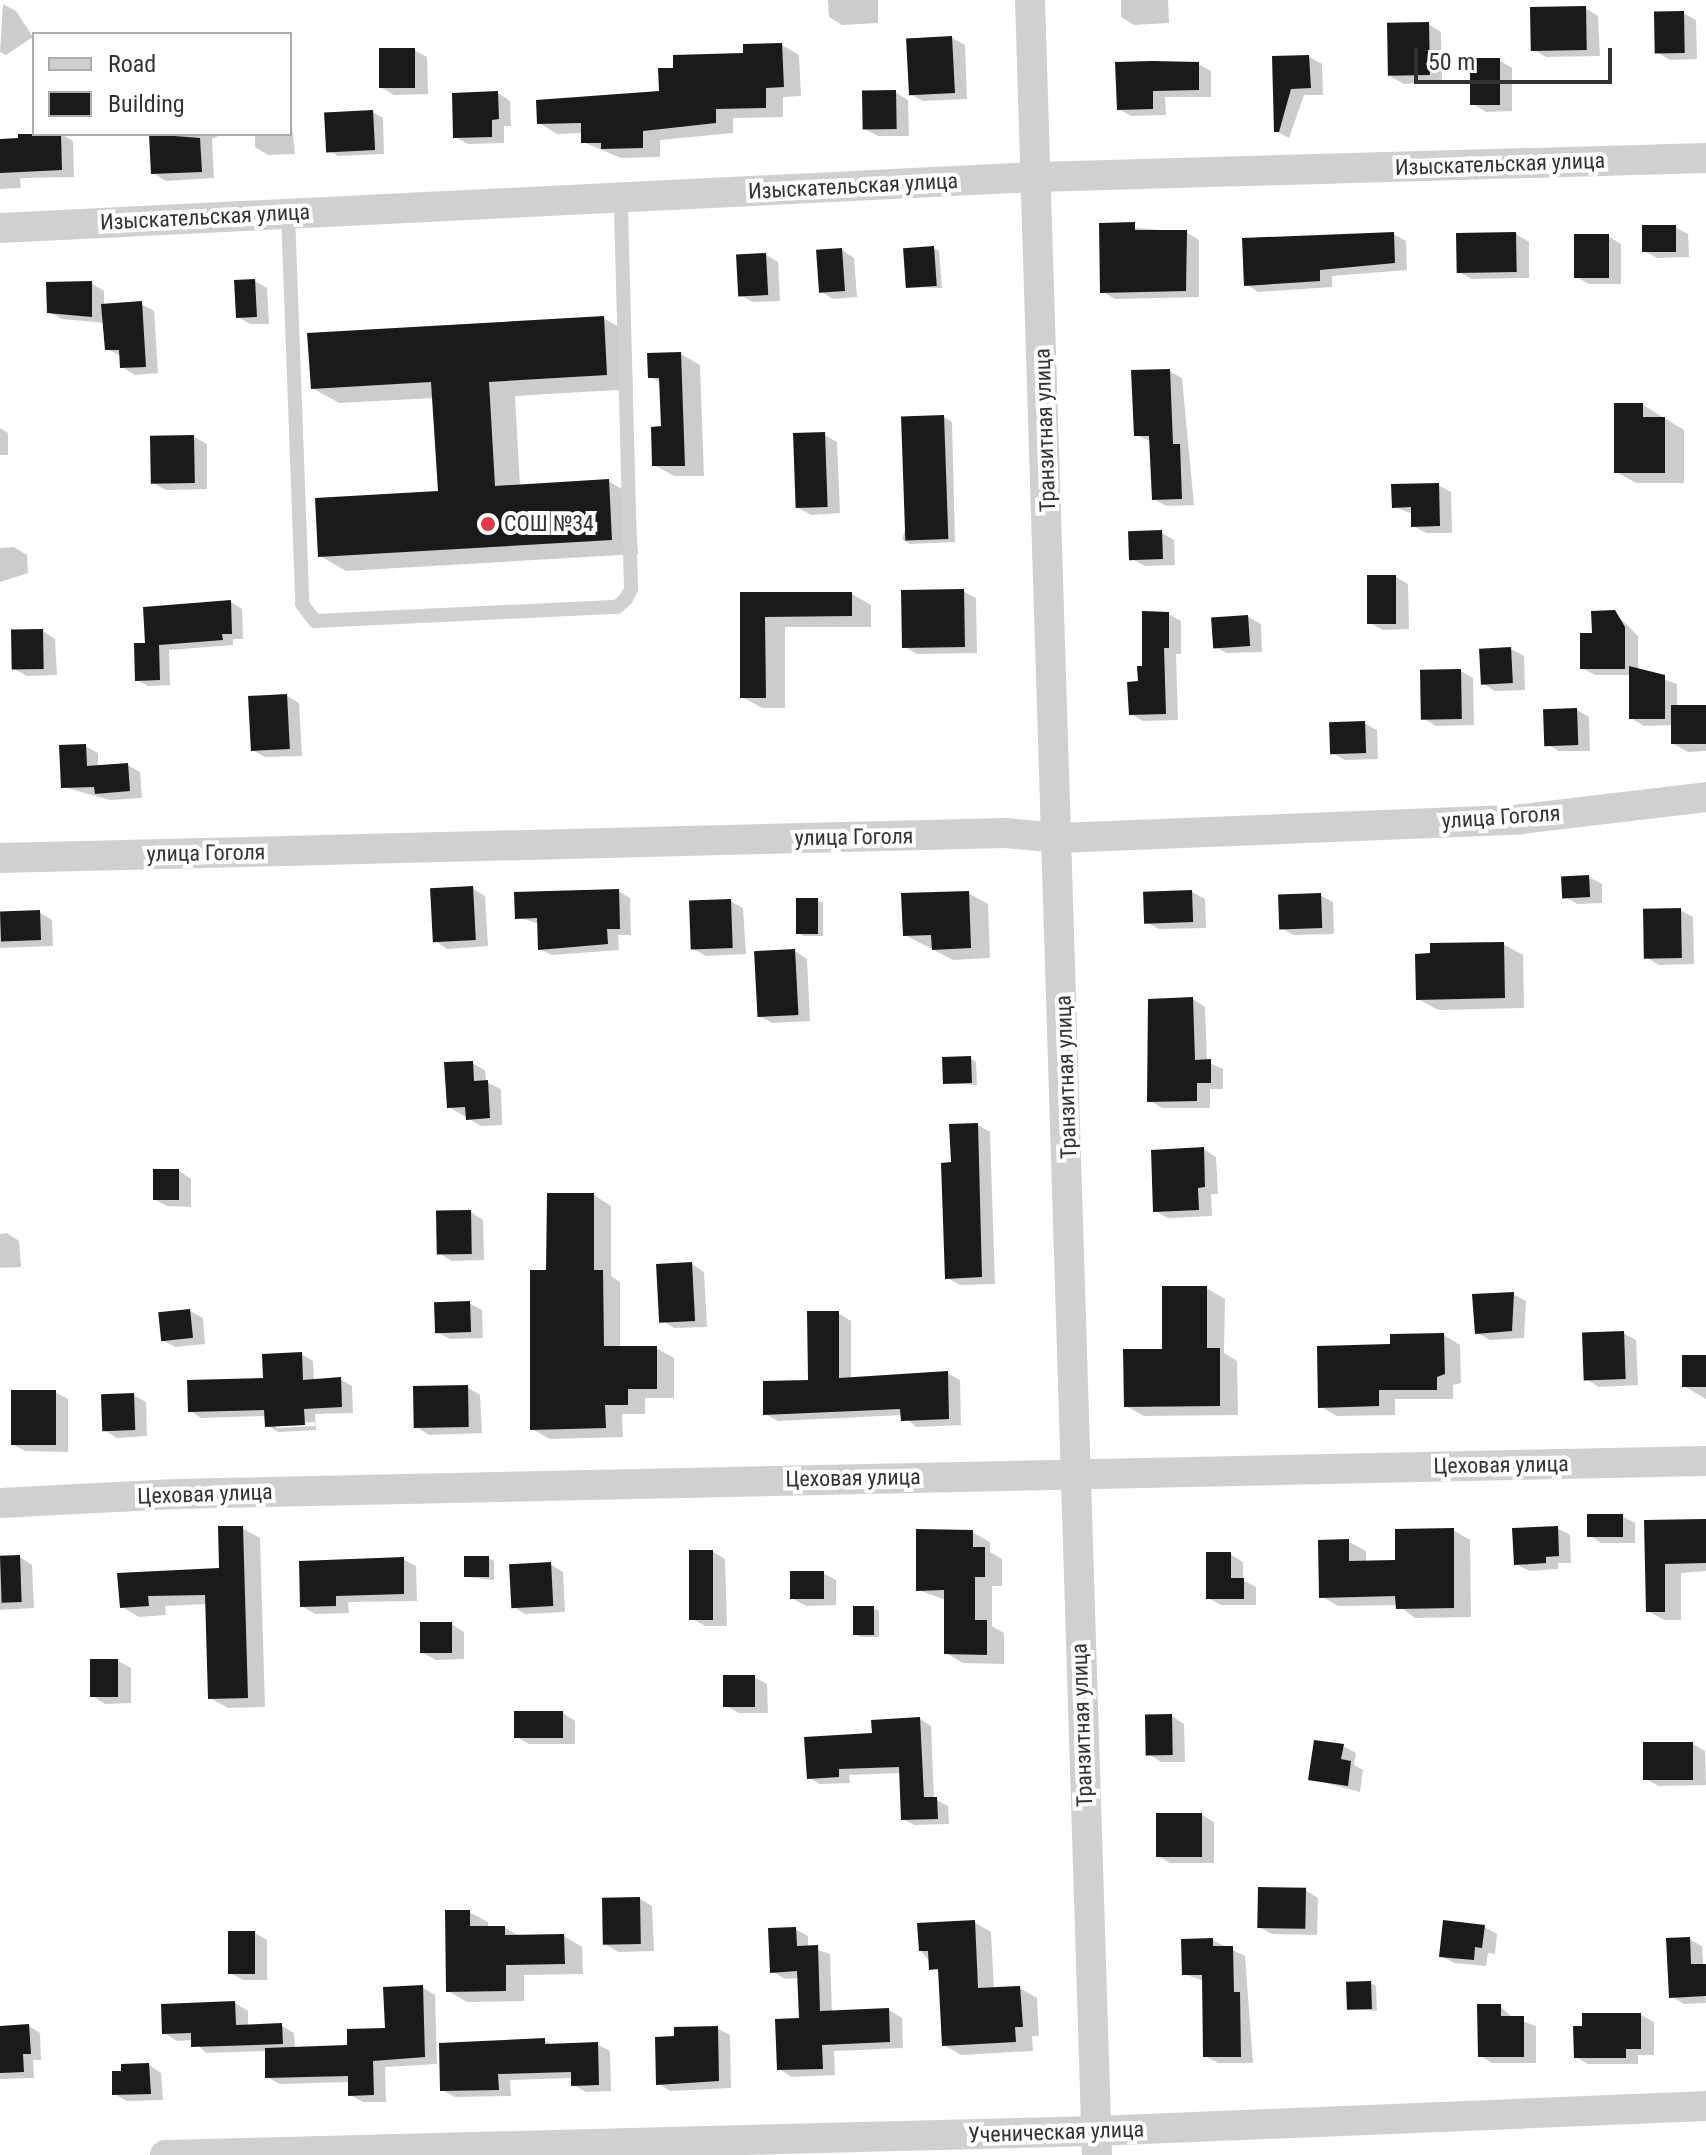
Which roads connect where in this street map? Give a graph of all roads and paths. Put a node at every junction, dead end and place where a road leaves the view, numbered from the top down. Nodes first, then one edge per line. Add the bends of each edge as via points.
1 (1030, 0) edge
2 (1706, 158) edge
3 (1037, 177) junction
4 (621, 198) junction
5 (288, 212) junction
6 (0, 228) edge
7 (1706, 797) edge
8 (1059, 838) junction
9 (0, 858) edge
10 (1706, 1461) edge
11 (1074, 1473) junction
12 (0, 1503) edge
13 (1706, 2106) edge
14 (1097, 2143) edge
15 (165, 2155) edge

1 - 3 street, Транзитная улица
2 - 3 street, Изыскательская улица
3 - 4 street, Изыскательская улица
3 - 8 street, Транзитная улица
4 - 5 street, Изыскательская улица
4 - 5 lane via 631,589 626,599 617,607 315,621 302,604
5 - 6 street, Изыскательская улица
7 - 8 street, улица Гоголя via 1522,819
8 - 9 street, улица Гоголя via 1005,833
8 - 11 street, Транзитная улица
10 - 11 street, Цеховая улица
11 - 12 street, Цеховая улица
11 - 14 street, Транзитная улица
13 - 14 street, Ученическая улица
14 - 15 street, Ученическая улица

